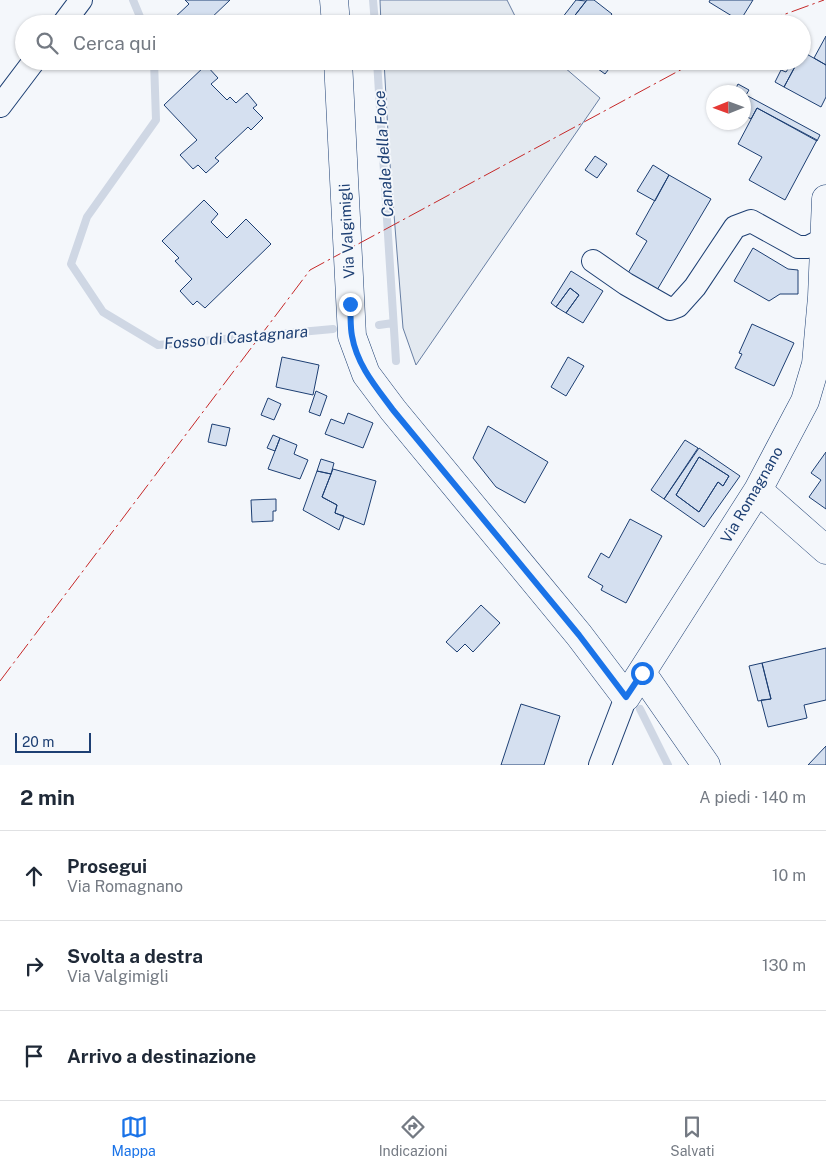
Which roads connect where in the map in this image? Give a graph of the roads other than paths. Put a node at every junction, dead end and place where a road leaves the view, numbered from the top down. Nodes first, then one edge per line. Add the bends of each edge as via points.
1 (81, 0) edge
2 (334, 0) edge
3 (70, 15) edge
4 (335, 15) edge
5 (27, 70) edge
6 (338, 70) edge
7 (0, 106) edge
8 (826, 199) edge
9 (824, 239) junction
10 (593, 261) dead end
11 (758, 490) junction
12 (826, 550) edge
13 (642, 673) junction
14 (626, 697) junction
15 (600, 765) edge
16 (706, 765) edge

1 - 3 street
2 - 4 street
5 - 7 street
6 - 14 street, Via Valgimigli via 352,336 366,374
8 - 9 street, Via Romagnano
9 - 10 street via 808,247 798,247 751,221 735,226 695,287 678,306 670,309
9 - 11 street, Via Romagnano via 816,364 805,402
11 - 12 street
11 - 13 street, Via Romagnano
13 - 14 street, Via Romagnano
13 - 16 street
14 - 15 street, Via Romagnano

